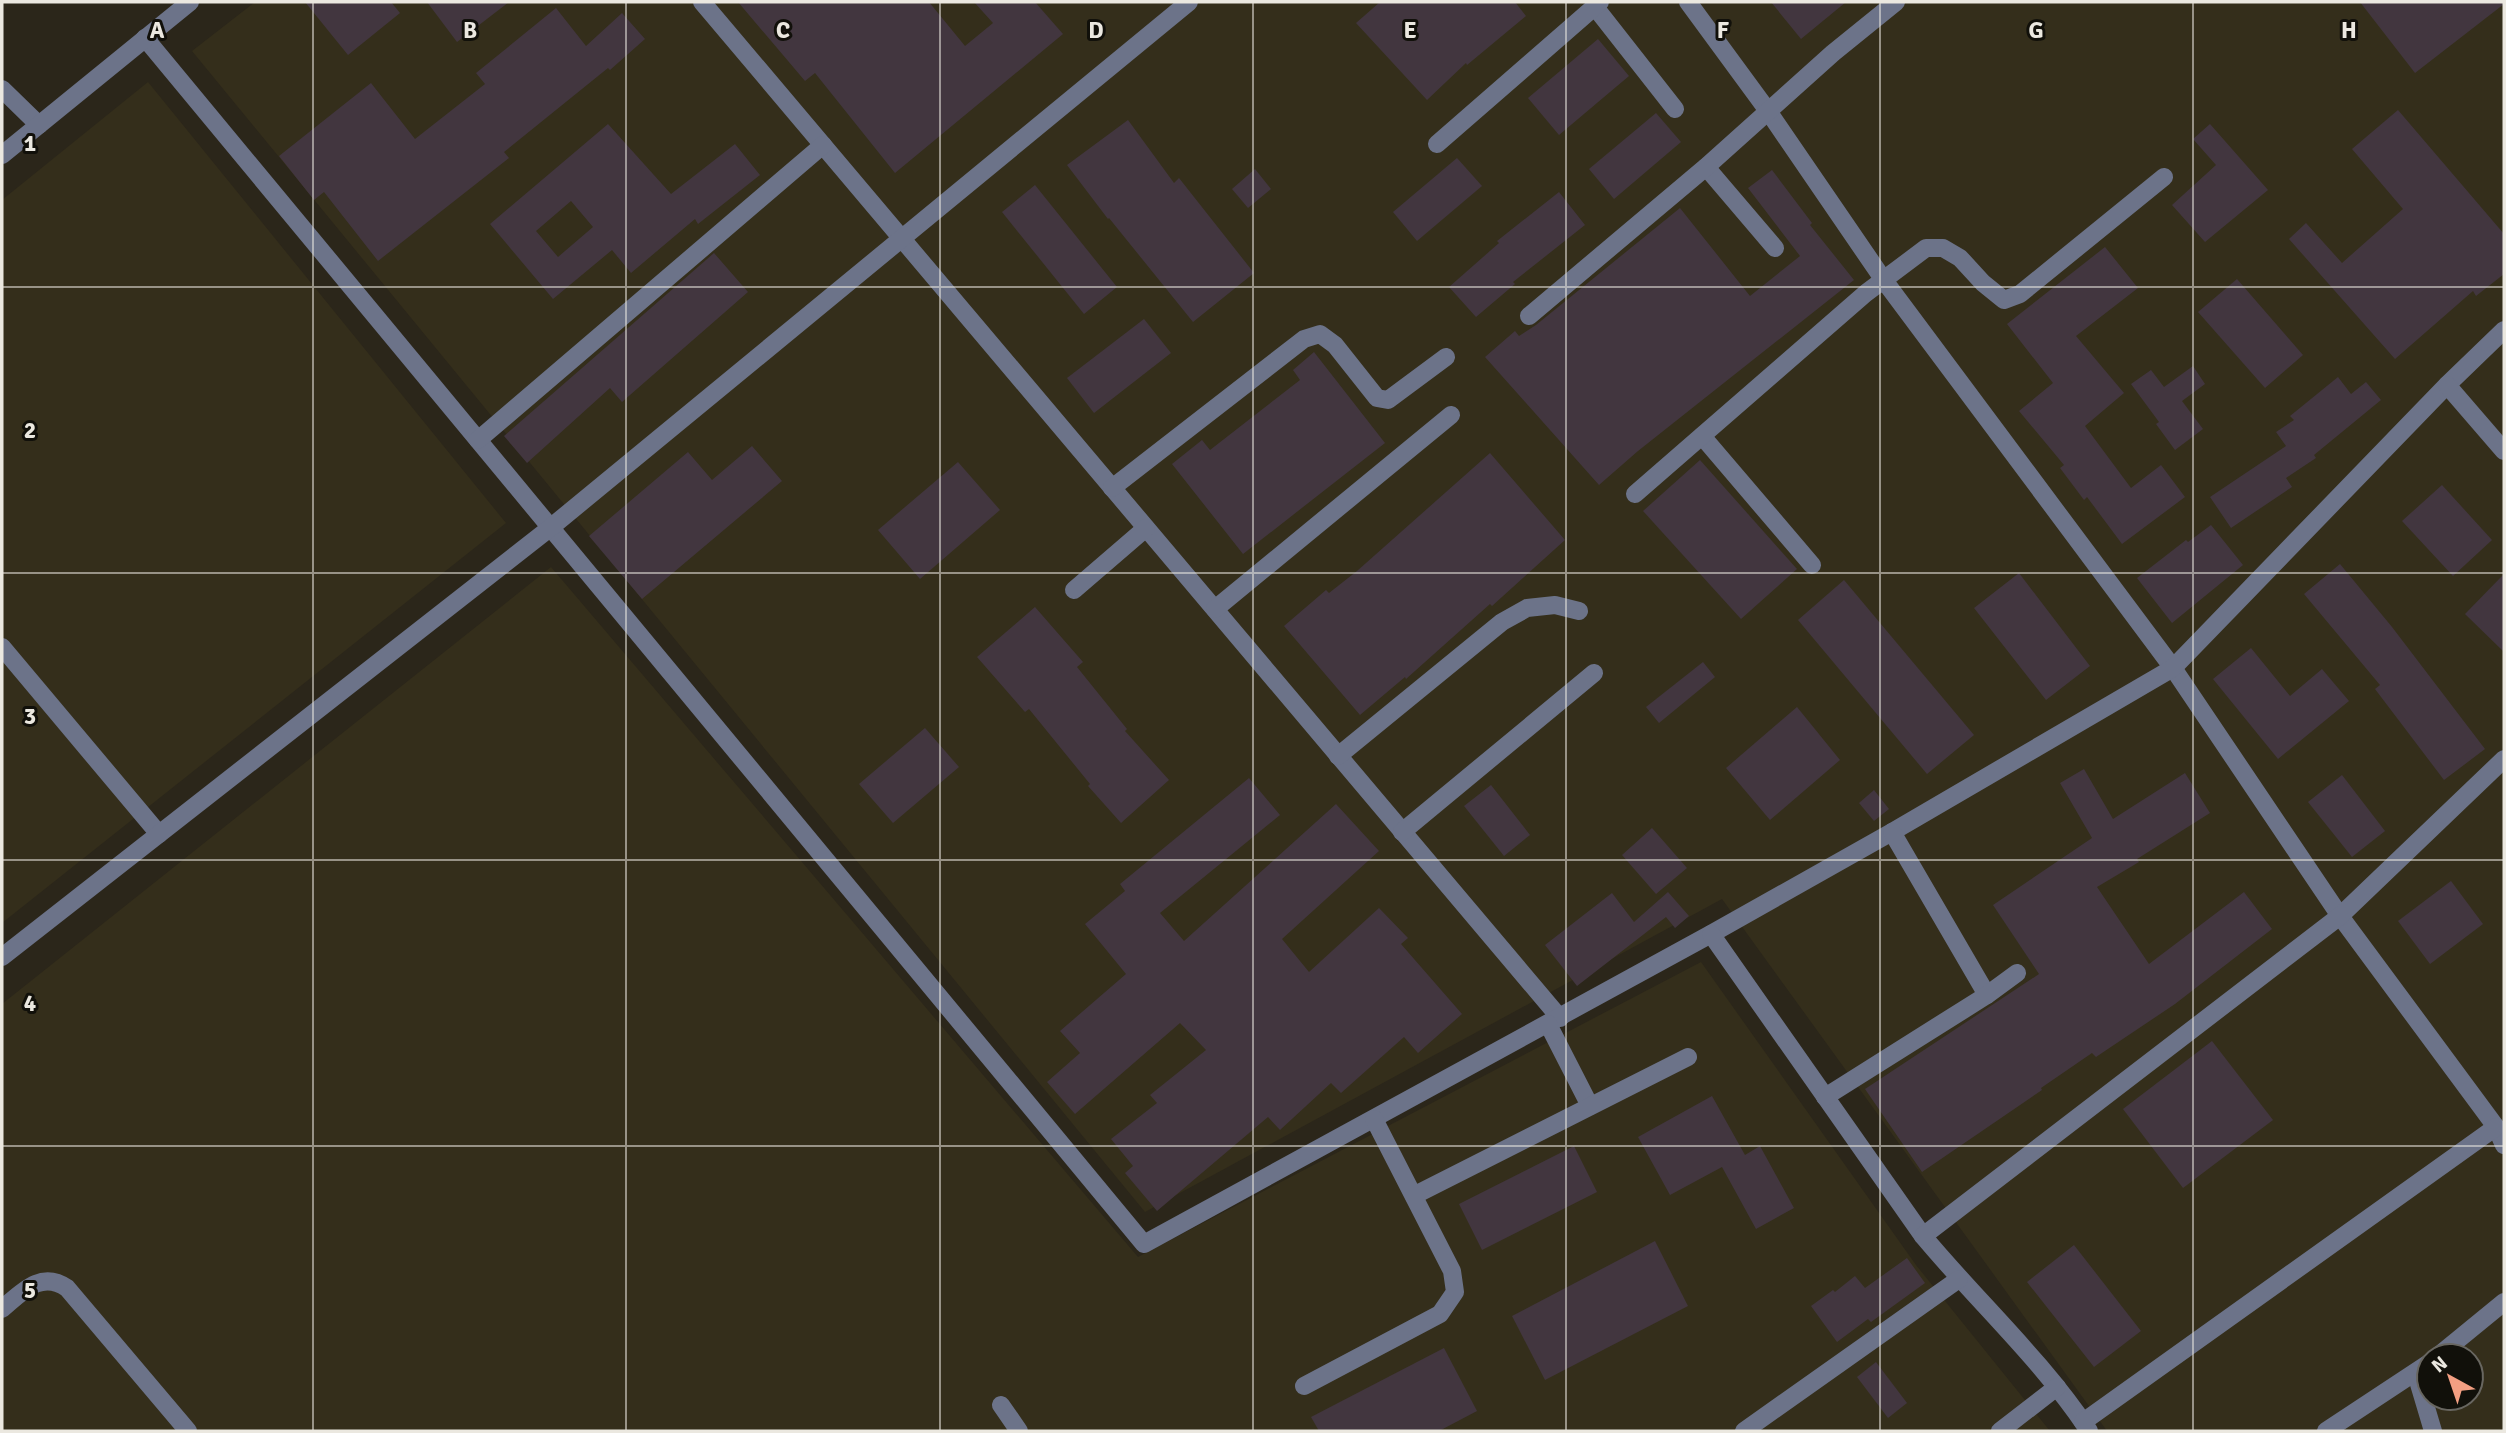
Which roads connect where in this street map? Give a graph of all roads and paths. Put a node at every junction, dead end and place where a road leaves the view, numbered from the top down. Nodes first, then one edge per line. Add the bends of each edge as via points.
1 (190, 2) edge
2 (702, 2) edge
3 (1688, 2) edge
4 (1896, 2) edge
5 (1598, 4) edge
6 (1178, 5) edge
7 (145, 38) junction
8 (2, 89) edge
9 (1675, 109) dead end
10 (1768, 111) junction
11 (39, 125) junction
12 (1437, 144) dead end
13 (823, 145) junction
14 (2, 155) edge
15 (1706, 167) junction
16 (2164, 177) dead end
17 (901, 238) junction
18 (1775, 248) dead end
19 (1883, 279) junction
20 (1529, 316) dead end
21 (2504, 330) edge
22 (1447, 357) dead end
23 (2447, 385) junction
24 (1451, 415) dead end
25 (1702, 436) junction
26 (478, 440) junction
27 (2504, 451) edge
28 (1112, 488) junction
29 (1635, 494) dead end
30 (550, 528) junction
31 (1146, 528) junction
32 (1812, 565) dead end
33 (1074, 590) dead end
34 (1214, 609) junction
35 (1579, 611) dead end
36 (2, 647) edge
37 (2173, 668) junction
38 (1594, 673) dead end
39 (1338, 756) junction
40 (2504, 759) edge
41 (1402, 832) junction
42 (1892, 832) junction
43 (159, 834) junction
44 (2340, 916) junction
45 (1712, 934) junction
46 (2, 957) edge
47 (2017, 973) dead end
48 (1987, 995) junction
49 (1554, 1021) junction
50 (1688, 1058) dead end
51 (1825, 1097) junction
52 (1590, 1106) junction
53 (1374, 1119) junction
54 (2496, 1127) junction
55 (2504, 1146) edge
56 (1415, 1195) junction
57 (1923, 1236) junction
58 (1959, 1279) junction
59 (2504, 1302) edge
60 (2, 1309) edge
61 (2455, 1342) edge
62 (2415, 1374) edge
63 (1304, 1386) dead end
64 (2057, 1387) junction
65 (1001, 1405) dead end
66 (2430, 1412) edge
67 (2086, 1427) edge
68 (1750, 1430) edge
69 (188, 1431) edge
70 (1019, 1431) edge
71 (2000, 1431) edge
72 (2326, 1431) edge
73 (2433, 1431) edge

1 - 7 street
2 - 13 street
3 - 10 street
4 - 10 street
5 - 9 street
5 - 12 street
6 - 17 street
7 - 11 street
7 - 26 street
8 - 11 street
10 - 15 street
10 - 19 street
11 - 14 street
13 - 17 street
13 - 26 street
15 - 18 street
15 - 20 street
16 - 19 street via 2020,293 2004,300 1943,248 1926,248
17 - 28 street
17 - 30 street
19 - 25 street
19 - 37 street
21 - 23 street
22 - 28 street via 1388,400 1377,398 1335,345 1320,334 1304,340
23 - 27 street
23 - 37 street
24 - 34 street
25 - 29 street
25 - 32 street
26 - 30 street
28 - 31 street
30 - 43 street
30 - 53 street via 1144,1244
31 - 33 street
31 - 34 street
34 - 39 street
35 - 39 street via 1555,606 1527,608 1502,622
36 - 43 street
37 - 42 street
37 - 44 street
38 - 41 street
39 - 41 street
40 - 44 street
41 - 49 street
42 - 45 street
42 - 48 street
43 - 46 street
44 - 54 street
44 - 57 street
45 - 49 street
45 - 51 street
47 - 48 street
48 - 51 street
49 - 52 street
49 - 53 street
50 - 52 street
51 - 57 street
52 - 56 street
53 - 56 street
54 - 55 street
54 - 67 street
56 - 63 street via 1452,1271 1455,1292 1440,1314
57 - 58 street
58 - 64 street
58 - 68 street
59 - 61 street
60 - 69 street via 28,1287 57,1281
62 - 72 street
64 - 67 street
64 - 71 street
65 - 70 street
66 - 73 street

